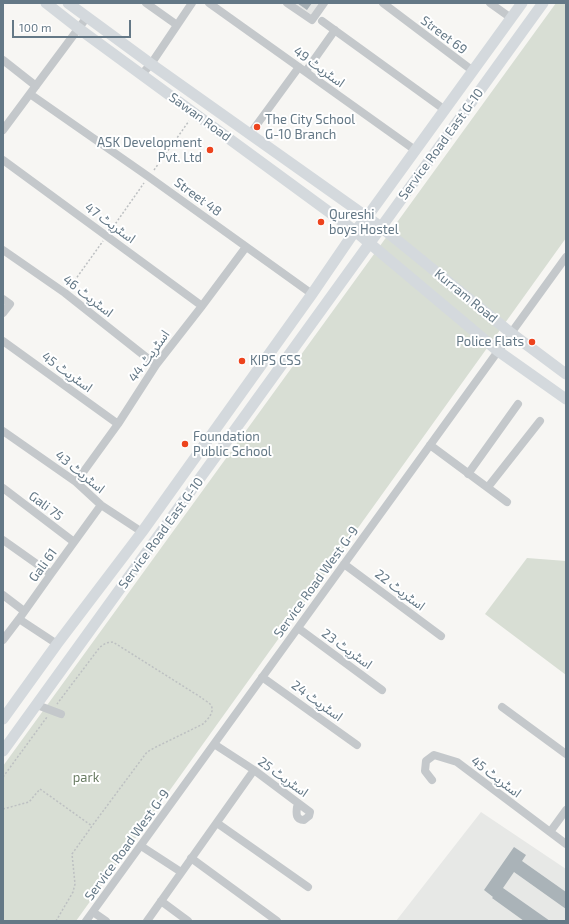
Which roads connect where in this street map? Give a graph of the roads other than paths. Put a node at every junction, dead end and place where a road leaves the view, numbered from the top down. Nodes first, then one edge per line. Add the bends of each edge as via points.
1 (46, 3) edge
2 (68, 3) edge
3 (146, 3) edge
4 (192, 3) edge
5 (209, 3) edge
6 (287, 3) edge
7 (324, 3) edge
8 (383, 3) edge
9 (490, 3) edge
10 (522, 3) edge
11 (543, 3) edge
12 (87, 17) junction
13 (511, 18) junction
14 (322, 20) dead end
15 (176, 25) junction
16 (78, 28) junction
17 (335, 30) junction
18 (3, 60) edge
19 (151, 64) junction
20 (302, 69) junction
21 (473, 71) junction
22 (142, 74) junction
23 (36, 86) junction
24 (30, 94) junction
25 (445, 110) junction
26 (6, 119) edge
27 (3, 130) edge
28 (250, 134) junction
29 (415, 150) junction
30 (3, 160) edge
31 (367, 217) junction
32 (381, 227) junction
33 (356, 231) junction
34 (370, 243) junction
35 (246, 247) junction
36 (3, 250) edge
37 (566, 257) edge
38 (312, 294) junction
39 (3, 299) edge
40 (202, 306) junction
41 (3, 314) edge
42 (511, 333) junction
43 (3, 341) edge
44 (498, 351) junction
45 (156, 365) junction
46 (566, 374) edge
47 (566, 399) edge
48 (518, 404) dead end
49 (540, 421) dead end
50 (118, 424) junction
51 (3, 430) edge
52 (430, 445) junction
53 (468, 474) junction
54 (76, 482) junction
55 (3, 488) edge
56 (488, 488) junction
57 (507, 502) dead end
58 (101, 505) junction
59 (142, 532) junction
60 (3, 540) edge
61 (74, 542) junction
62 (344, 564) junction
63 (51, 574) junction
64 (3, 595) edge
65 (24, 611) junction
66 (19, 619) junction
67 (298, 628) junction
68 (441, 636) dead end
69 (3, 640) edge
70 (57, 644) junction
71 (262, 677) junction
72 (382, 690) dead end
73 (37, 704) junction
74 (11, 707) junction
75 (502, 707) dead end
76 (61, 714) dead end
77 (27, 718) junction
78 (3, 719) edge
79 (214, 744) junction
80 (357, 745) dead end
81 (3, 752) edge
82 (566, 754) edge
83 (254, 770) junction
84 (432, 780) dead end
85 (299, 805) dead end
86 (566, 810) edge
87 (217, 823) junction
88 (550, 832) junction
89 (566, 844) edge
90 (140, 846) junction
91 (191, 858) junction
92 (181, 872) junction
93 (308, 887) dead end
94 (161, 901) junction
95 (93, 912) junction
96 (86, 921) edge
97 (106, 921) edge
98 (147, 921) edge
99 (188, 921) edge
100 (277, 921) edge

1 - 16 main road, Sawan Road
2 - 12 main road, Sawan Road
3 - 15 street
4 - 15 street
5 - 20 street, اسٹریٹ 49
6 - 7 street via 312,20
8 - 21 street, Street 69
9 - 13 street
10 - 13 main road, Service Road East G-10
11 - 32 main road, Service Road East G-10
12 - 16 street
12 - 19 main road, Sawan Road
13 - 21 main road, Service Road East G-10
14 - 17 street
15 - 19 street
16 - 22 main road, Sawan Road
16 - 23 street
17 - 20 street
17 - 25 street
18 - 23 street
19 - 22 street
19 - 28 main road, Sawan Road
20 - 28 street
20 - 29 street, اسٹریٹ 49
21 - 25 main road, Service Road East G-10
22 - 33 main road, Sawan Road
23 - 24 street
24 - 26 street
24 - 35 street, Street 48
25 - 29 main road, Service Road East G-10
26 - 27 street
28 - 31 main road, Sawan Road
29 - 31 main road, Service Road East G-10
30 - 40 street, اسٹریٹ 47
31 - 32 main road, Kurram Road
31 - 33 main road, Service Road East G-10
32 - 34 main road, Service Road East G-10
32 - 42 main road, Kurram Road
33 - 34 main road, Sawan Road
33 - 38 main road, Service Road East G-10
34 - 44 main road, Sawan Road
34 - 73 main road, Service Road East G-10
35 - 38 street, Street 48
35 - 40 street, اسٹریٹ 44
36 - 45 street, اسٹریٹ 46 via 65,293
37 - 42 street, Service Road West G-9
38 - 59 main road, Service Road East G-10
39 - 41 street via 10,304
40 - 45 street, اسٹریٹ 44
42 - 44 street, Service Road West G-9
42 - 46 main road, Kurram Road
43 - 50 street, اسٹریٹ 45
44 - 47 main road
44 - 52 street, Service Road West G-9
45 - 50 street, اسٹریٹ 44
48 - 53 street
49 - 56 street
50 - 54 street, اسٹریٹ 44
51 - 54 street, اسٹریٹ 43
52 - 53 street
52 - 62 street, Service Road West G-9
53 - 56 street
54 - 58 street, اسٹریٹ 43
55 - 61 street, Gali 75
56 - 57 street
58 - 59 street, اسٹریٹ 43
58 - 61 street, Gali 61
59 - 70 main road, Service Road East G-10
60 - 63 street
61 - 63 street, Gali 61
62 - 67 street, Service Road West G-9
62 - 68 street, اسٹریٹ 22
63 - 65 street, Gali 61
64 - 65 street
65 - 66 street, Gali 61
66 - 69 street, Gali 61
66 - 70 street
67 - 71 street, Service Road West G-9
67 - 72 street, اسٹریٹ 23
70 - 74 main road, Service Road East G-10
71 - 79 street, Service Road West G-9
71 - 80 street, اسٹریٹ 24
73 - 76 street
73 - 77 main road, Service Road East G-10
74 - 77 main road
74 - 78 main road, Service Road East G-10
75 - 82 street
77 - 81 main road, Service Road East G-10
79 - 83 street, اسٹریٹ 25
79 - 90 street, Service Road West G-9
83 - 85 street, اسٹریٹ 25 via 310,812 304,820 297,818
83 - 87 street
84 - 88 street, اسٹریٹ 45 via 425,771 426,761 434,755 457,762
86 - 88 street
87 - 91 street
87 - 93 street
88 - 89 street, اسٹریٹ 45
90 - 92 street
90 - 95 street, Service Road West G-9
91 - 92 street
91 - 100 street
92 - 94 street
94 - 98 street
94 - 99 street
95 - 96 street, Service Road West G-9
95 - 97 street

